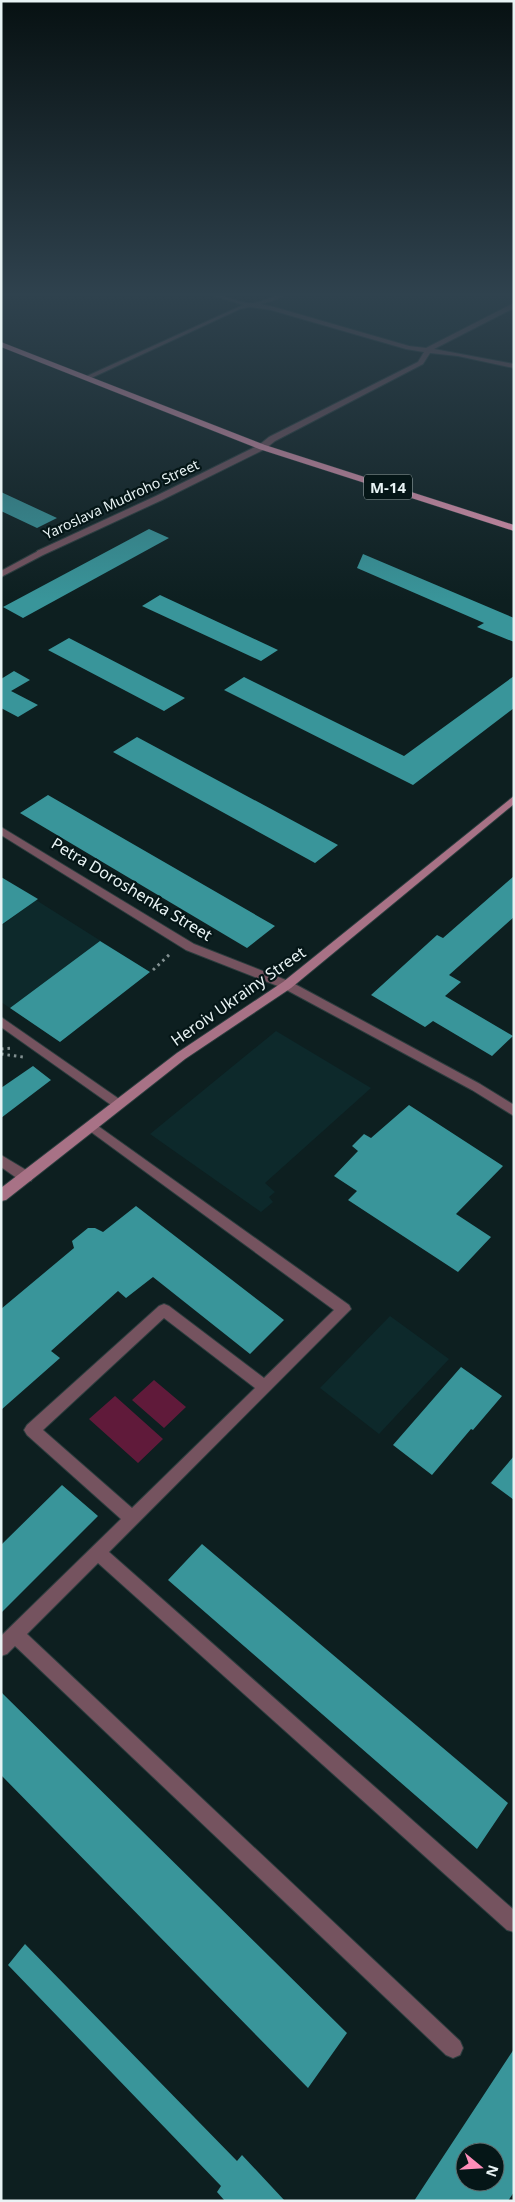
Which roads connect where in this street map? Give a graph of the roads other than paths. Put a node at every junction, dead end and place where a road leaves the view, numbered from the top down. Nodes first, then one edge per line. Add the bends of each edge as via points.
1 (131, 396) edge
2 (357, 396) edge
3 (262, 447) junction
4 (514, 528) edge
5 (1, 575) edge
6 (514, 799) edge
7 (1, 830) edge
8 (287, 985) junction
9 (1, 1020) edge
10 (118, 1104) junction
11 (514, 1111) edge
12 (91, 1126) junction
13 (1, 1160) edge
14 (26, 1177) junction
15 (1, 1196) edge
16 (265, 1387) junction
17 (132, 1518) junction
18 (97, 1552) junction
19 (15, 1634) junction
20 (1, 1648) edge
21 (514, 1923) edge
22 (453, 2048) dead end

1 - 3 highway, М-14
2 - 3 street, Yaroslava Mudroho Street
3 - 4 highway, М-14
3 - 5 street, Yaroslava Mudroho Street via 40,553
6 - 8 main road, Heroiv Ukrainy Street
7 - 8 street, Petra Doroshenka Street via 190,947
8 - 10 main road, Heroiv Ukrainy Street via 181,1056
8 - 11 street, Petra Doroshenka Street via 476,1087
9 - 10 street
10 - 12 main road, Heroiv Ukrainy Street
12 - 14 main road, Heroiv Ukrainy Street
12 - 16 street via 344,1309
13 - 14 street
14 - 15 main road, Heroiv Ukrainy Street
16 - 17 street
16 - 17 street via 164,1310 32,1430
17 - 18 street
18 - 19 street
18 - 21 street
19 - 20 street
19 - 22 street

